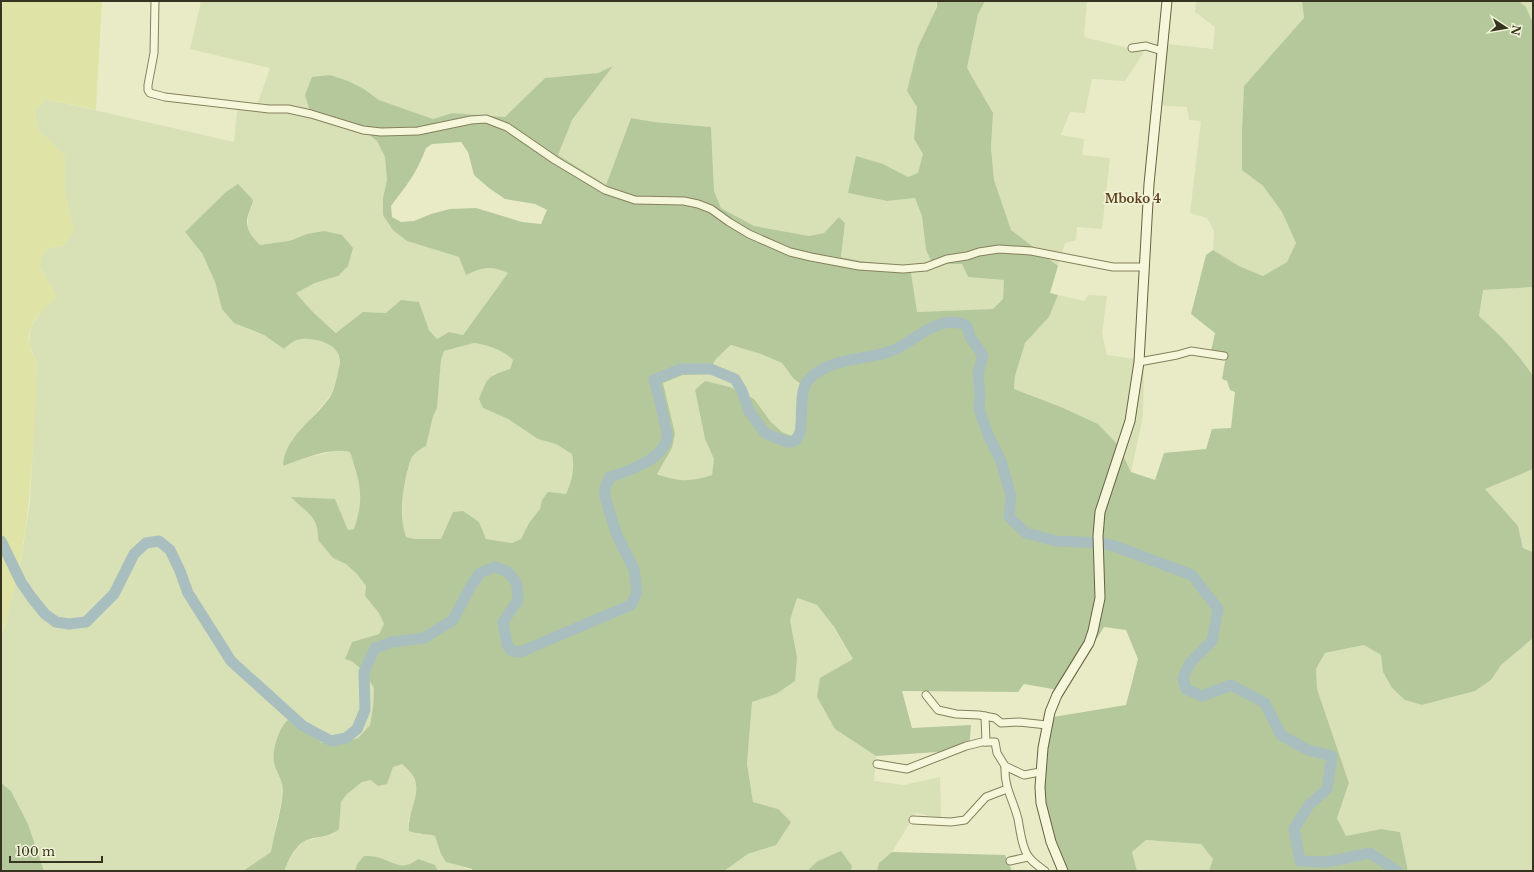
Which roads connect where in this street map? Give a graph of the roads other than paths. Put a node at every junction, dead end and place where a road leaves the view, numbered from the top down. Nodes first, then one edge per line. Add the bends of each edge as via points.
1 (155, 1) edge
2 (1167, 1) edge
3 (1132, 48) dead end
4 (1162, 51) junction
5 (1144, 267) junction
6 (1224, 356) dead end
7 (1139, 362) junction
8 (926, 695) dead end
9 (985, 716) junction
10 (1047, 725) junction
11 (986, 742) junction
12 (877, 764) dead end
13 (1005, 766) junction
14 (1040, 772) junction
15 (1007, 789) junction
16 (913, 820) dead end
17 (1028, 857) junction
18 (1010, 861) dead end
19 (1045, 871) edge
20 (1063, 871) edge

1 - 5 street via 154,53 148,85 150,93 165,97 288,109 363,130 381,132 418,131 486,119 508,128 605,190 635,200 684,201 698,204 711,209 749,234 811,258 859,266 903,269 999,249 1030,251 1113,267
2 - 4 main road
3 - 4 street via 1146,46
4 - 5 main road
5 - 7 main road
6 - 7 street via 1191,351
7 - 10 main road via 1130,421 1100,512 1100,598 1089,643 1057,695
8 - 9 street via 938,710
9 - 10 street via 995,718 1001,723
9 - 11 street
10 - 14 main road
11 - 12 street via 966,746 907,769
11 - 13 street via 995,742
13 - 14 street via 1024,775
13 - 15 street
14 - 20 main road via 1041,803 1051,842
15 - 16 street via 986,796 965,820
15 - 17 street
17 - 18 street
17 - 19 street

